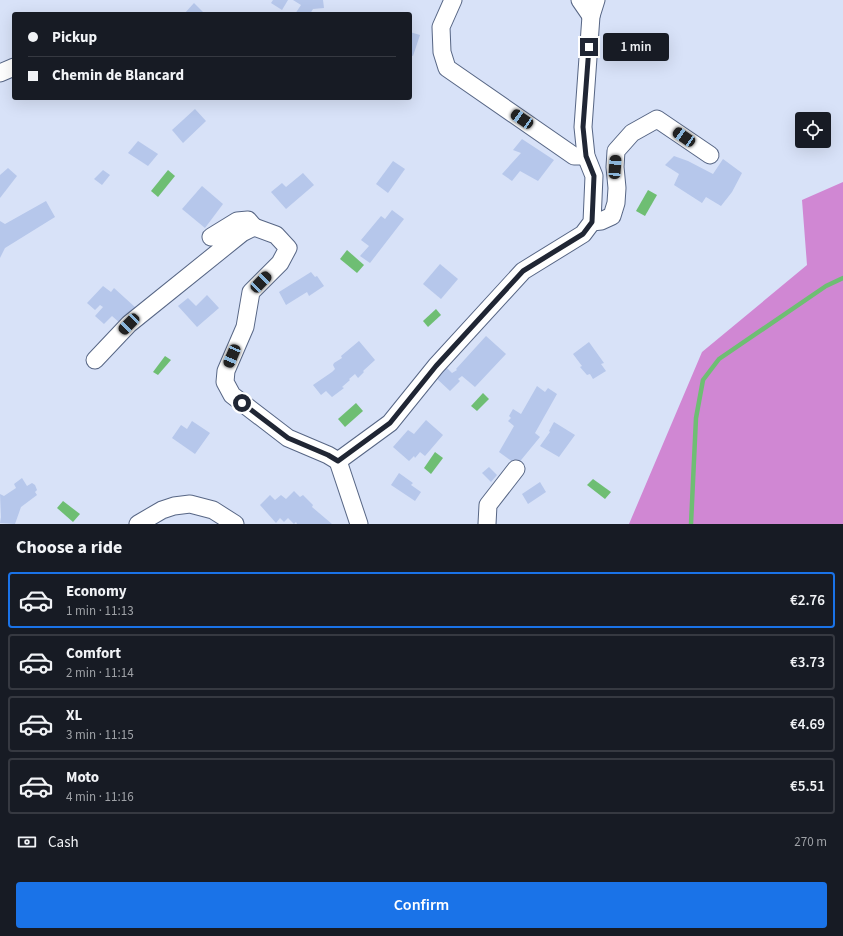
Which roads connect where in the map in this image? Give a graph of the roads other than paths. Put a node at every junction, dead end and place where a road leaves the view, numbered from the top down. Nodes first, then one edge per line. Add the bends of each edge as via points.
1 (453, 0) edge
2 (580, 0) edge
3 (594, 8) edge
4 (12, 68) edge
5 (0, 73) edge
6 (710, 155) dead end
7 (586, 156) junction
8 (592, 222) junction
9 (254, 227) junction
10 (211, 238) dead end
11 (95, 360) dead end
12 (338, 461) junction
13 (516, 469) dead end
14 (138, 524) edge
15 (235, 524) edge
16 (359, 524) edge
17 (487, 524) edge

1 - 7 street via 441,26 442,52 447,68 574,156
2 - 3 street
3 - 7 street via 583,127
4 - 5 street
6 - 8 street via 657,119 648,123 632,133 616,151 617,188 612,216
7 - 8 street via 594,176
8 - 12 street via 583,234 523,271 436,366 390,423
9 - 10 street via 248,220 237,221
9 - 11 street via 242,233 129,324
9 - 12 street via 276,235 288,248 280,263 252,292 245,327 226,371 225,382 232,395 288,438
12 - 16 street
13 - 17 street via 488,505
14 - 15 street via 162,510 190,504 213,510

